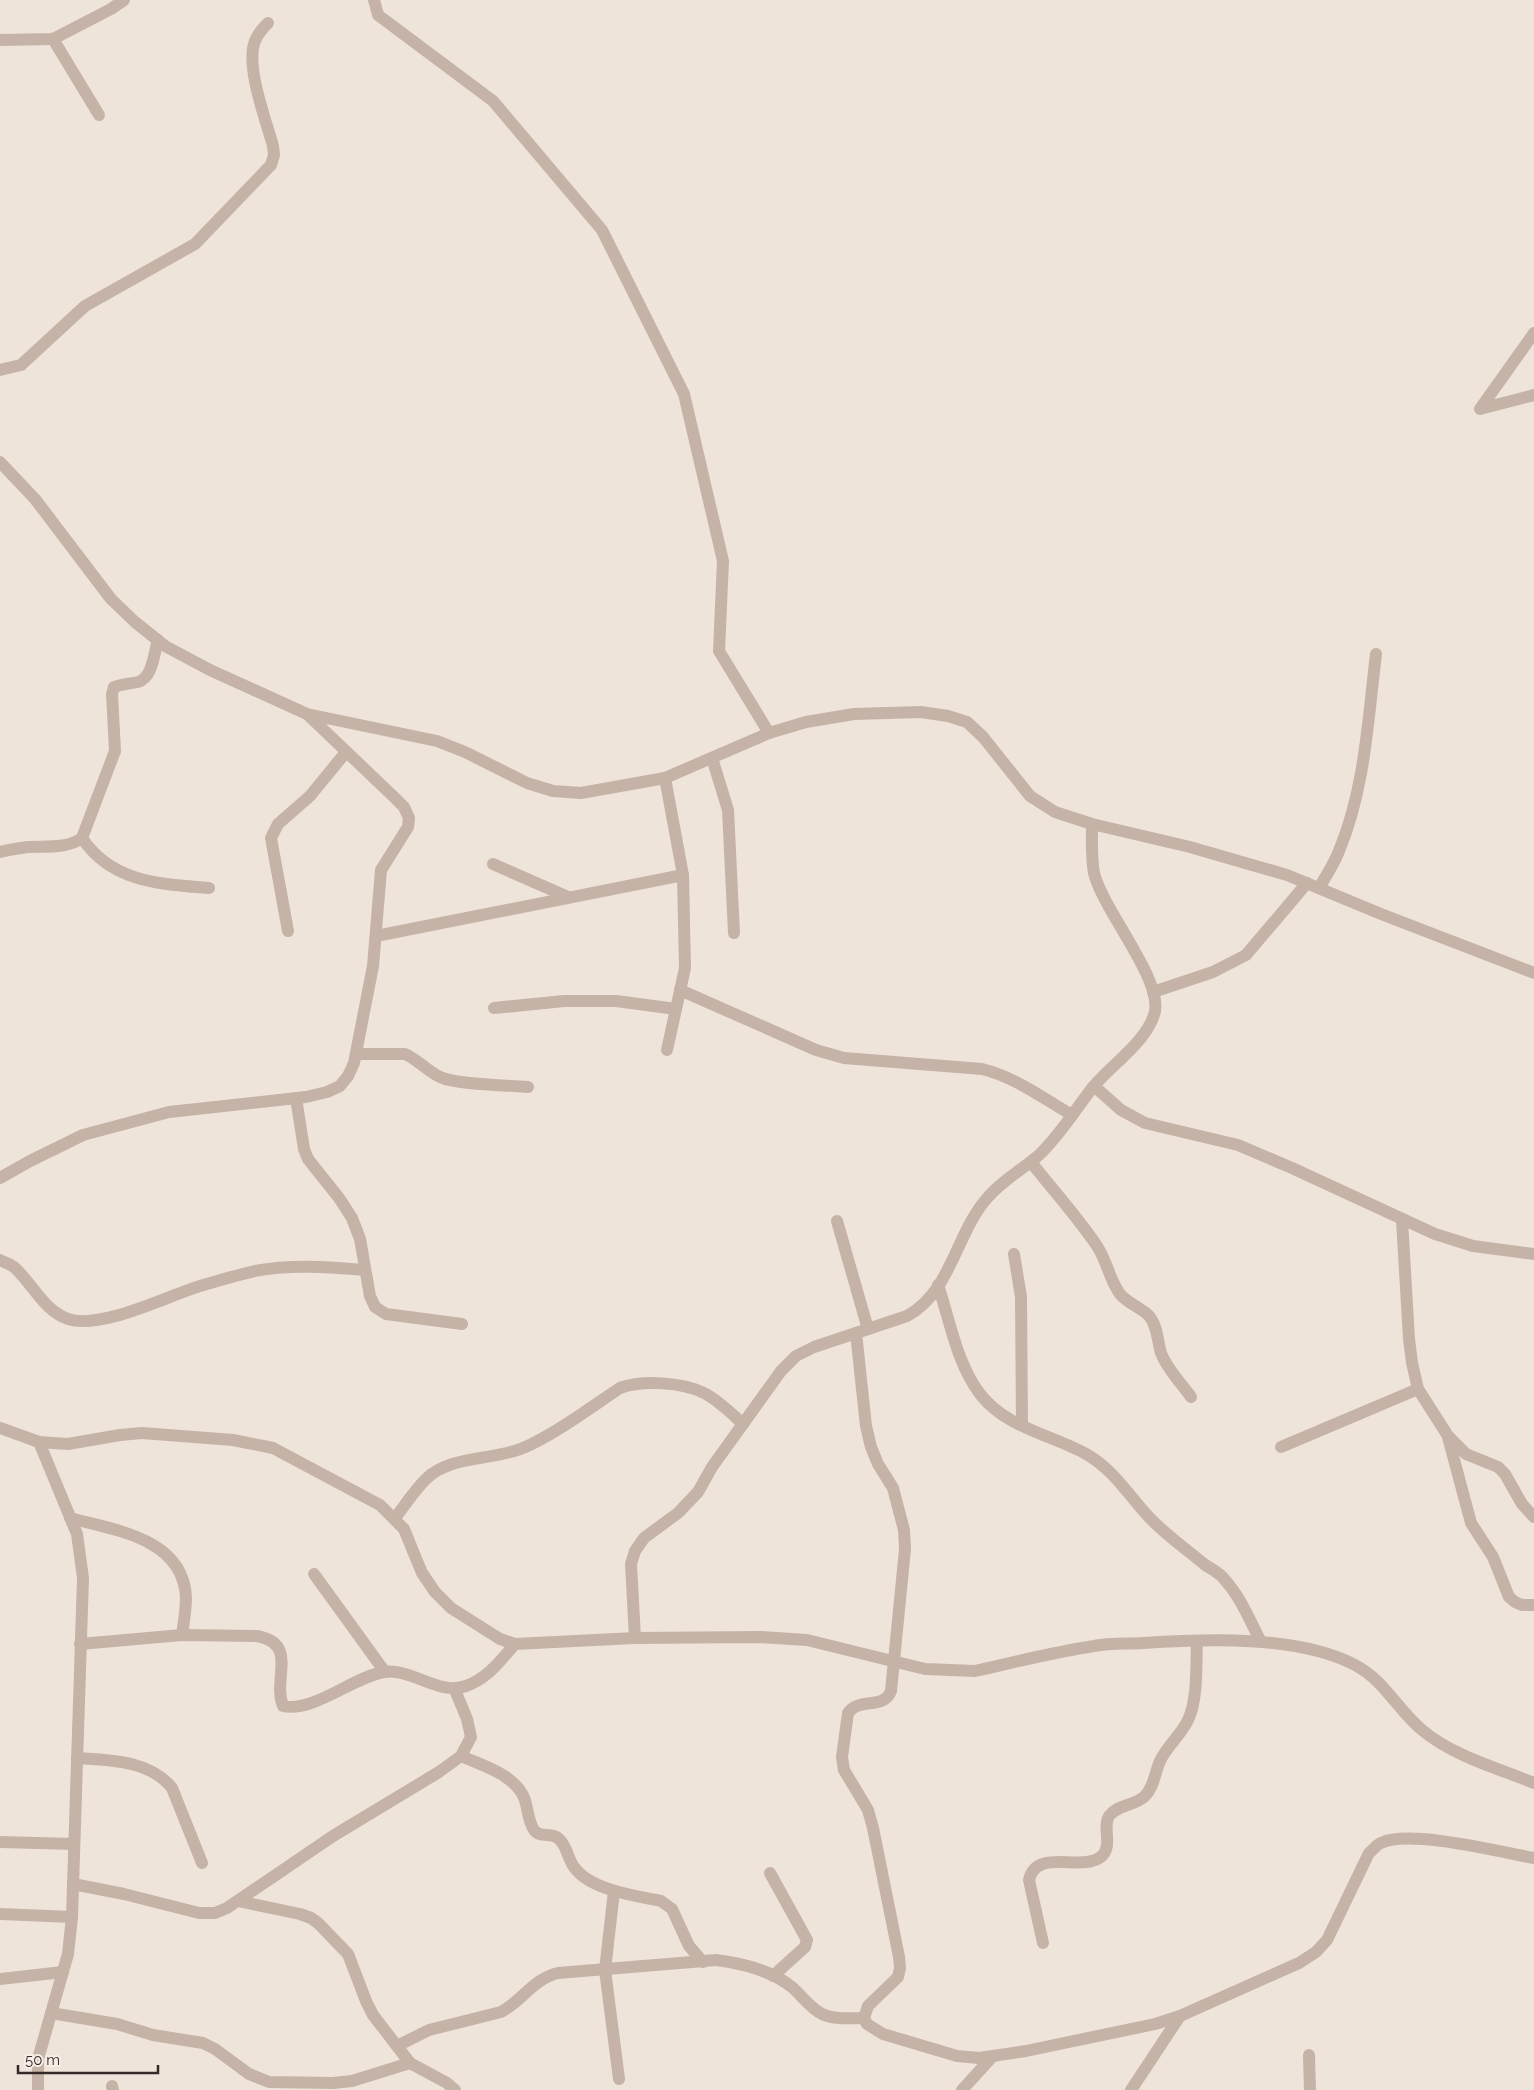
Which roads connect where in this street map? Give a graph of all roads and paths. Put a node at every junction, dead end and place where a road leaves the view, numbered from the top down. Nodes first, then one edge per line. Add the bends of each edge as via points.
1 (124, 0) edge
2 (374, 0) edge
3 (110, 4) edge
4 (268, 23) dead end
5 (53, 39) junction
6 (0, 40) edge
7 (99, 114) dead end
8 (1534, 333) edge
9 (0, 370) edge
10 (1534, 395) edge
11 (0, 462) edge
12 (158, 640) junction
13 (1376, 654) dead end
14 (307, 714) junction
15 (769, 733) junction
16 (346, 752) junction
17 (712, 758) junction
18 (665, 778) junction
19 (1092, 824) junction
20 (82, 838) junction
21 (0, 852) edge
22 (493, 864) dead end
23 (683, 874) junction
24 (1313, 885) junction
25 (210, 888) dead end
26 (568, 897) junction
27 (288, 931) dead end
28 (734, 933) dead end
29 (376, 936) junction
30 (1534, 973) edge
31 (680, 990) junction
32 (1153, 992) junction
33 (494, 1008) dead end
34 (676, 1009) junction
35 (668, 1050) dead end
36 (356, 1054) junction
37 (1094, 1086) junction
38 (528, 1087) dead end
39 (296, 1098) junction
40 (1072, 1115) junction
41 (1031, 1162) junction
42 (0, 1178) edge
43 (1402, 1220) junction
44 (837, 1221) dead end
45 (1014, 1254) dead end
46 (1534, 1254) edge
47 (0, 1260) edge
48 (365, 1270) junction
49 (938, 1285) junction
50 (462, 1324) dead end
51 (868, 1329) junction
52 (856, 1333) junction
53 (1418, 1389) junction
54 (1191, 1397) dead end
55 (743, 1424) junction
56 (1022, 1425) junction
57 (0, 1428) edge
58 (1448, 1436) junction
59 (39, 1442) junction
60 (1281, 1446) dead end
61 (1534, 1517) edge
62 (70, 1518) junction
63 (395, 1518) junction
64 (314, 1574) dead end
65 (1534, 1605) edge
66 (182, 1635) junction
67 (635, 1638) junction
68 (1197, 1641) junction
69 (1261, 1642) junction
70 (80, 1644) junction
71 (515, 1644) junction
72 (895, 1661) junction
73 (385, 1672) junction
74 (455, 1690) junction
75 (461, 1756) junction
76 (77, 1758) junction
77 (1534, 1783) edge
78 (0, 1842) edge
79 (74, 1844) junction
80 (1533, 1855) edge
81 (202, 1863) dead end
82 (770, 1873) dead end
83 (73, 1884) junction
84 (614, 1891) junction
85 (238, 1901) junction
86 (0, 1914) edge
87 (72, 1917) junction
88 (1043, 1943) dead end
89 (704, 1962) junction
90 (605, 1970) junction
91 (63, 1972) junction
92 (773, 1976) junction
93 (0, 1979) edge
94 (51, 2013) junction
95 (1180, 2016) junction
96 (864, 2018) junction
97 (397, 2046) junction
98 (1309, 2055) dead end
99 (992, 2057) junction
100 (410, 2063) junction
101 (619, 2079) dead end
102 (38, 2090) edge
103 (455, 2090) edge
104 (962, 2090) edge
105 (1131, 2090) edge
106 (1310, 2090) edge

1 - 3 street
2 - 15 street via 378,15 493,101 602,230 684,394 723,561 719,651
3 - 5 street
4 - 9 street via 254,43 252,66 273,146 271,166 195,244 85,306 21,364
5 - 6 street
5 - 7 street
8 - 10 street via 1480,409
11 - 12 street via 35,499 110,598
12 - 14 street via 210,670
12 - 20 street via 146,677 114,687 115,751
13 - 24 street via 1362,766 1349,825 1339,851
14 - 16 street
14 - 18 street via 437,742 465,752 527,783 553,791 582,792
15 - 17 street
15 - 19 street via 806,722 854,714 921,712 948,716 967,722 983,737 1030,796 1055,812
16 - 27 street via 310,796 278,824 271,838
16 - 29 street via 404,807 409,818 408,827 381,870
17 - 18 street
17 - 28 street via 728,810
18 - 23 street
19 - 24 street via 1190,847
19 - 32 street via 1095,874
20 - 21 street via 66,845
20 - 25 street via 96,856 132,876 157,884
22 - 26 street
23 - 26 street
23 - 31 street via 685,968
24 - 30 street
24 - 32 street via 1246,955 1213,972
26 - 29 street
29 - 36 street via 370,989
31 - 34 street
31 - 40 street via 816,1050 844,1058 997,1072
32 - 37 street via 1155,1010 1148,1028
33 - 34 street via 564,1001 616,1001
34 - 35 street
36 - 38 street via 405,1054 449,1080
36 - 39 street via 348,1076 340,1086
37 - 40 street
37 - 43 street via 1132,1117 1238,1145
39 - 42 street via 169,1112 83,1135
39 - 48 street via 308,1160 352,1218 360,1239
40 - 41 street via 1054,1140
41 - 49 street via 981,1204
41 - 54 street via 1097,1246 1121,1295 1149,1315 1166,1362
43 - 46 street via 1474,1246
43 - 53 street via 1407,1317
44 - 51 street
45 - 56 street via 1021,1297
47 - 48 street via 13,1266 60,1316 81,1321 133,1311 199,1286 286,1266
48 - 50 street via 375,1307 386,1314
49 - 51 street via 920,1309
49 - 56 street via 961,1357 973,1383 992,1407
51 - 52 street
52 - 55 street via 796,1356 781,1371
52 - 72 street via 870,1447 893,1488 904,1530
53 - 58 street
53 - 60 street
55 - 63 street via 704,1393 684,1387 632,1384 620,1388 524,1448 440,1470 426,1478
55 - 67 street via 688,1504 644,1538 635,1551 631,1564
56 - 69 street via 1089,1456 1107,1469 1148,1516 1224,1578
57 - 59 street
58 - 61 street via 1466,1454 1498,1467
58 - 65 street via 1471,1523 1493,1557 1509,1597 1522,1605
59 - 62 street
59 - 63 street via 68,1444 142,1433 233,1440 273,1448 380,1505
62 - 66 street via 146,1539 172,1561 186,1595
62 - 70 street via 77,1534 83,1578
63 - 71 street via 404,1529 422,1573 435,1592 451,1608 500,1639
64 - 73 street
66 - 70 street
66 - 73 street via 270,1638 283,1658 280,1696 283,1706 292,1708
67 - 71 street
67 - 72 street via 807,1640
68 - 69 street
68 - 72 street via 1096,1646 975,1670 925,1669
68 - 88 street via 1193,1706 1189,1719 1160,1760 1146,1795 1117,1809 1107,1819 1105,1852 1094,1860 1044,1863 1031,1871 1029,1880
69 - 77 street via 1286,1644 1354,1664 1382,1684 1421,1729 1436,1741
70 - 76 street
71 - 74 street via 481,1679
72 - 96 street via 889,1698 858,1704 848,1713 842,1757 844,1770 870,1817 899,1957 898,1977 873,1999
73 - 74 street via 400,1672
74 - 75 street via 471,1737
75 - 84 street via 513,1782 524,1799 535,1832 559,1838 578,1870
75 - 85 street via 333,1836
76 - 79 street
76 - 81 street via 131,1764 166,1781 172,1788
78 - 79 street
79 - 83 street
80 - 95 street via 1407,1838 1379,1843 1369,1853 1327,1940 1316,1952
82 - 92 street via 807,1940 800,1953
83 - 85 street via 199,1913 215,1913
83 - 87 street
84 - 89 street via 668,1904 689,1946
84 - 90 street
85 - 97 street via 300,1914 318,1923 348,1954 366,2001
86 - 87 street
87 - 91 street
89 - 90 street
89 - 92 street via 726,1962
90 - 97 street via 546,1976 501,2012 429,2030
90 - 101 street
91 - 93 street
91 - 94 street
92 - 96 street via 823,2014
94 - 100 street via 202,2043 249,2074 269,2082 352,2081
94 - 102 street via 38,2059
95 - 99 street via 1121,2032
95 - 105 street
96 - 99 street via 874,2029 892,2037 957,2056
97 - 100 street
98 - 106 street
99 - 104 street
100 - 103 street

